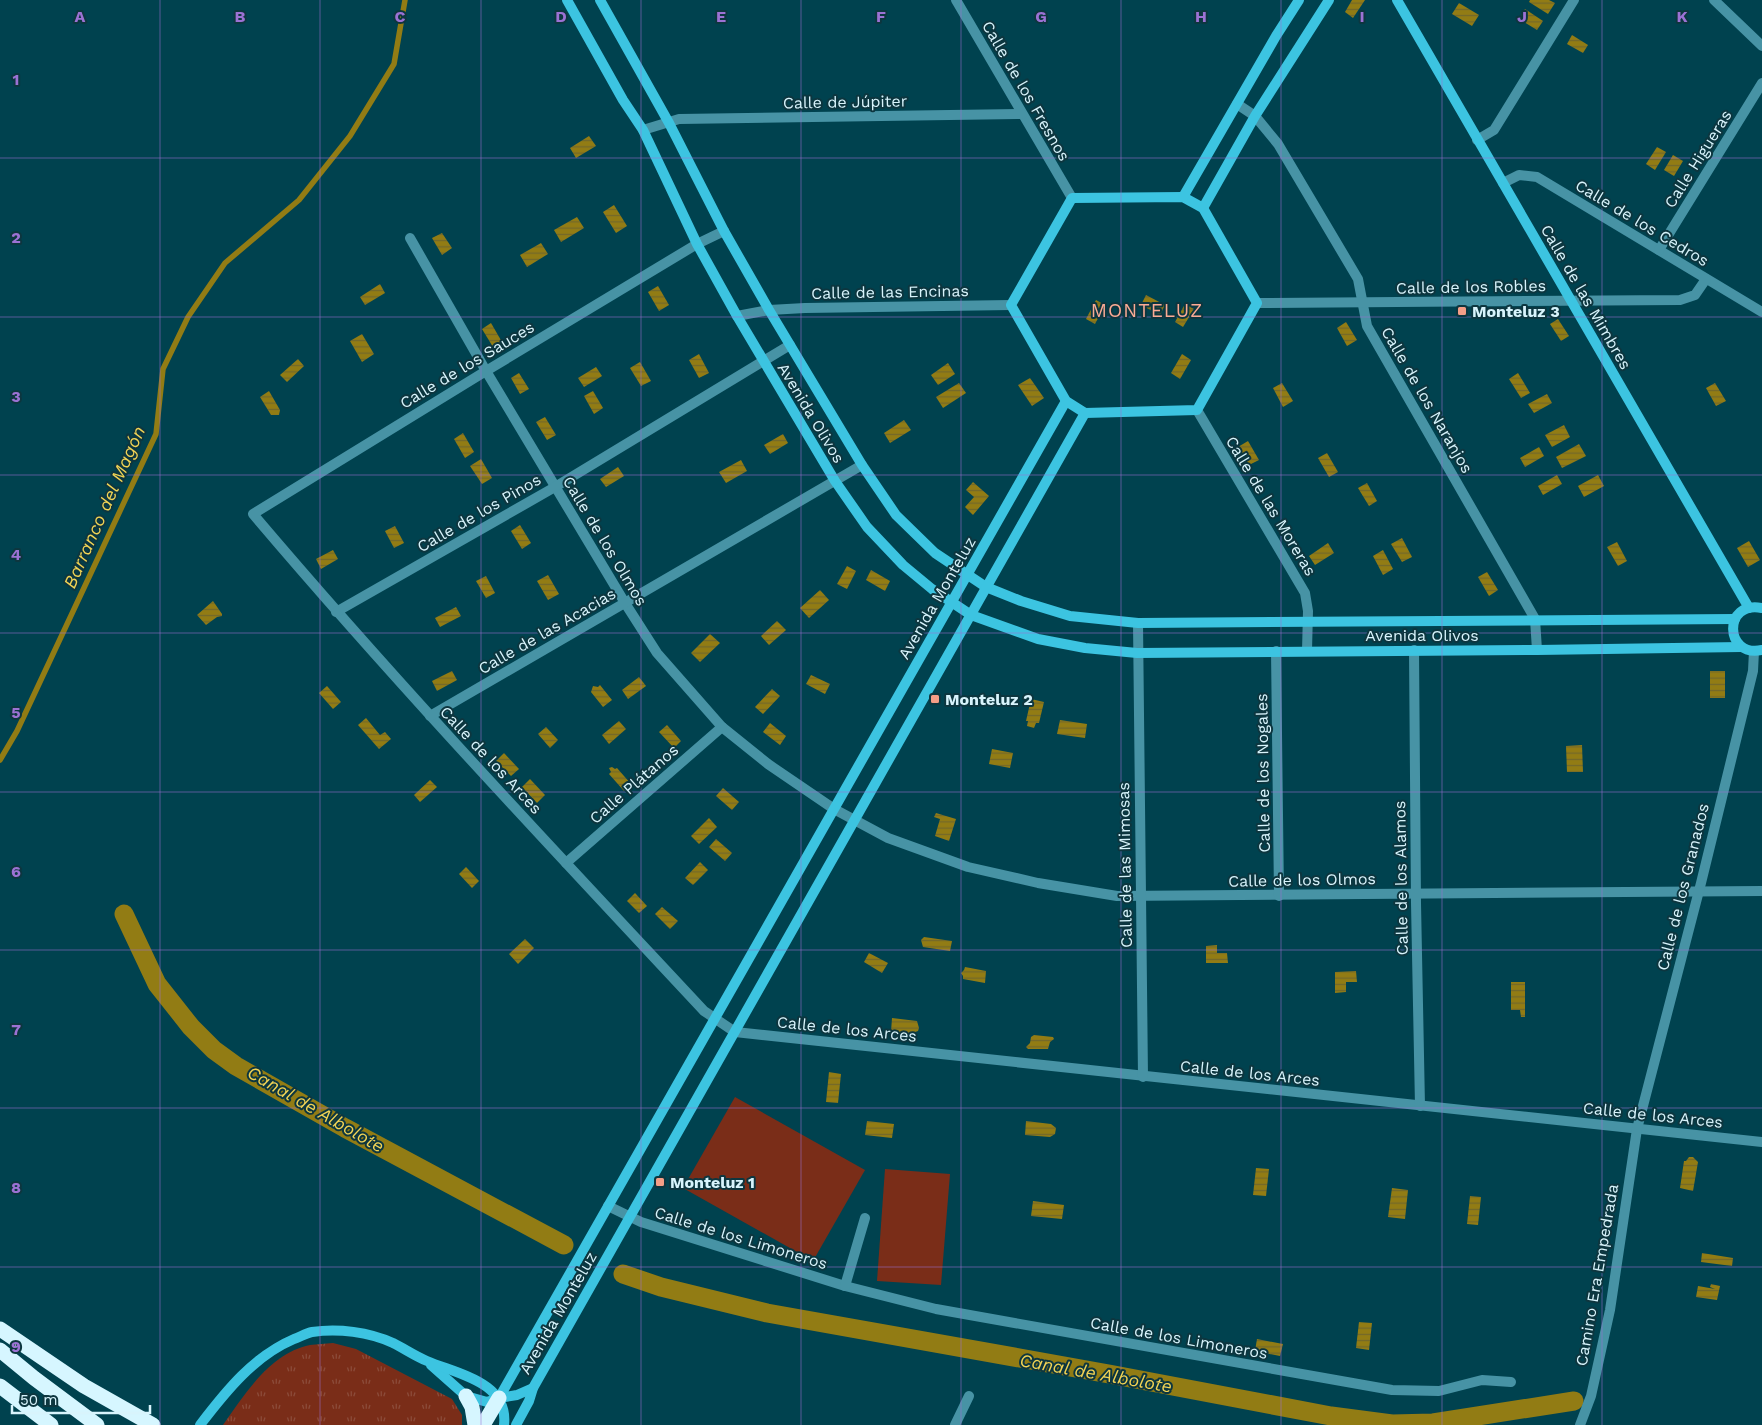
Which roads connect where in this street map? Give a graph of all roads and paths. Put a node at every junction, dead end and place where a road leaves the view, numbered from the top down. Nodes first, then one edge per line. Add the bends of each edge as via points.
1 (567, 0) edge
2 (600, 0) edge
3 (956, 0) edge
4 (1299, 0) edge
5 (1329, 0) edge
6 (1397, 0) edge
7 (1574, 0) edge
8 (1714, 0) edge
9 (1762, 46) edge
10 (1762, 83) edge
11 (1236, 104) junction
12 (1022, 114) junction
13 (1255, 116) junction
14 (669, 122) junction
15 (643, 130) junction
16 (1477, 140) junction
17 (1503, 184) junction
18 (1183, 197) junction
19 (1072, 198) junction
20 (1203, 208) junction
21 (724, 231) junction
22 (410, 238) dead end
23 (697, 244) junction
24 (1659, 250) junction
25 (1706, 279) junction
26 (1571, 300) junction
27 (1258, 303) junction
28 (1362, 303) junction
29 (1011, 305) junction
30 (769, 310) junction
31 (1762, 312) edge
32 (737, 316) junction
33 (790, 345) junction
34 (762, 360) junction
35 (486, 371) junction
36 (1066, 401) junction
37 (1197, 410) junction
38 (1085, 413) junction
39 (862, 464) junction
40 (835, 481) junction
41 (555, 487) junction
42 (253, 514) joint
43 (967, 575) junction
44 (986, 587) junction
45 (625, 603) junction
46 (951, 603) junction
47 (1748, 608) junction
48 (1762, 608) edge
49 (336, 612) junction
50 (971, 615) junction
51 (1535, 619) junction
52 (1735, 619) junction
53 (1308, 622) junction
54 (1138, 623) junction
55 (1741, 646) junction
56 (1414, 650) junction
57 (1536, 650) junction
58 (1276, 651) junction
59 (1307, 651) junction
60 (1758, 651) edge
61 (1137, 653) junction
62 (430, 716) junction
63 (722, 727) junction
64 (834, 809) junction
65 (854, 820) junction
66 (566, 863) junction
67 (1698, 891) junction
68 (1762, 891) edge
69 (1416, 892) junction
70 (1140, 896) junction
71 (1279, 896) junction
72 (714, 1019) junction
73 (735, 1032) junction
74 (1143, 1077) junction
75 (1420, 1106) junction
76 (1637, 1129) junction
77 (1762, 1142) edge
78 (608, 1206) junction
79 (630, 1218) junction
80 (865, 1218) dead end
81 (845, 1286) junction
82 (0, 1329) edge
83 (0, 1350) edge
84 (428, 1361) junction
85 (1511, 1382) dead end
86 (0, 1386) edge
87 (533, 1388) junction
88 (466, 1396) junction
89 (969, 1396) dead end
90 (499, 1398) junction
91 (51, 1425) edge
92 (96, 1425) edge
93 (153, 1425) edge
94 (200, 1425) edge
95 (475, 1425) edge
96 (483, 1425) edge
97 (504, 1425) edge
98 (516, 1425) edge
99 (955, 1425) edge
100 (1580, 1425) edge

1 - 15 street, Avenida Olivos
2 - 14 street, Avenida Olivos
3 - 12 street, Calle de los Fresnos
4 - 11 street
5 - 13 street
6 - 16 street, Calle de las Mimbres
7 - 16 street via 1494,130
8 - 9 street
10 - 24 street, Calle Higueras
11 - 13 street
11 - 18 street
12 - 14 street, Calle de Júpiter
12 - 19 street, Calle de los Fresnos
13 - 20 street
13 - 28 street, Calle de los Naranjos via 1278,144 1358,279
14 - 15 street
14 - 21 street, Avenida Olivos
15 - 23 street, Avenida Olivos
16 - 17 street, Calle de las Mimbres
17 - 24 street, Calle de los Cedros via 1519,175 1537,177
17 - 26 street, Calle de las Mimbres
18 - 19 street
18 - 20 street
19 - 29 street
20 - 27 street
21 - 23 street
21 - 30 street, Avenida Olivos
22 - 35 street, Calle de los Olmos
23 - 32 street, Avenida Olivos
23 - 35 street, Calle de los Sauces
24 - 25 street, Calle de los Cedros
25 - 26 street, Calle de los Robles via 1695,295 1680,300
25 - 31 street, Calle de los Cedros
26 - 28 street, Calle de los Robles
26 - 47 street, Calle de las Mimbres
27 - 28 street, Calle de los Robles
27 - 37 street
28 - 51 street, Calle de los Naranjos via 1367,326
29 - 30 street, Calle de las Encinas
29 - 36 street
30 - 32 street
30 - 33 street, Avenida Olivos
32 - 34 street, Avenida Olivos
33 - 34 street, Avenida Olivos
33 - 39 street, Avenida Olivos
34 - 40 street, Avenida Olivos
34 - 41 street, Calle de los Pinos
35 - 41 street, Calle de los Olmos
35 - 42 street, Calle de los Sauces
36 - 38 street
36 - 43 street, Avenida Monteluz
37 - 38 street
37 - 53 street, Calle de las Moreras via 1306,594
38 - 44 street, Avenida Monteluz
39 - 40 street, Avenida Olivos
39 - 43 street, Avenida Olivos via 896,515 935,553
40 - 45 street, Calle de las Acacias
40 - 46 street, Avenida Olivos via 867,527 903,565
41 - 45 street, Calle de los Olmos
41 - 49 street, Calle de los Pinos
42 - 49 street, Calle de los Arces
43 - 44 street, Avenida Olivos
43 - 46 street, Avenida Monteluz
44 - 50 street, Avenida Monteluz
44 - 54 street, Avenida Olivos via 1070,616
45 - 62 street, Calle de las Acacias
45 - 63 street, Calle de los Olmos via 657,653
46 - 50 street, Avenida Olivos
46 - 64 street, Avenida Monteluz
47 - 48 street
47 - 52 street
49 - 62 street, Calle de los Arces
50 - 61 street, Avenida Olivos via 1038,639
50 - 65 street, Avenida Monteluz
51 - 52 street, Avenida Olivos
51 - 53 street, Avenida Olivos
51 - 57 street
52 - 55 street via 1734,638
53 - 54 street, Avenida Olivos
53 - 59 street
54 - 61 street
55 - 57 street, Avenida Olivos
55 - 60 street
56 - 57 street, Avenida Olivos
56 - 59 street, Avenida Olivos
56 - 69 street, Calle de los Alamos
58 - 59 street, Avenida Olivos
58 - 61 street, Avenida Olivos
58 - 71 street, Calle de los Nogales
60 - 67 street, Calle de los Granados
61 - 70 street, Calle de las Mimosas
62 - 66 street, Calle de los Arces
63 - 64 street, Calle de los Olmos via 768,764
63 - 66 street, Calle Plátanos
64 - 65 street
64 - 72 street, Avenida Monteluz
65 - 70 street, Calle de los Olmos via 888,838 968,867 1038,883 1117,896
65 - 73 street, Avenida Monteluz
66 - 72 street, Calle de los Arces
67 - 68 street, Calle de los Olmos
67 - 69 street, Calle de los Olmos
67 - 76 street, Calle de los Granados
69 - 71 street, Calle de los Olmos
69 - 75 street, Calle de los Alamos
70 - 71 street, Calle de los Olmos
70 - 74 street, Calle de las Mimosas
72 - 73 street
72 - 78 street, Avenida Monteluz
73 - 74 street, Calle de los Arces
73 - 79 street, Avenida Monteluz
74 - 75 street, Calle de los Arces
75 - 76 street, Calle de los Arces
76 - 77 street, Calle de los Arces
76 - 100 street, Camino Era Empedrada via 1610,1310 1591,1396
78 - 79 street
78 - 90 street, Avenida Monteluz
79 - 81 street, Calle de los Limoneros
79 - 87 street, Avenida Monteluz
80 - 81 street, Calle de los Limoneros
81 - 85 street, Calle de los Limoneros via 936,1310 1392,1390 1439,1390 1482,1380
82 - 93 highway via 84,1386
83 - 92 highway
84 - 88 street
84 - 90 street via 482,1383
84 - 94 street via 391,1342 351,1331 311,1332 280,1345 252,1366 229,1388
86 - 91 highway
87 - 90 street
87 - 98 street, Avenida Monteluz
88 - 90 street via 487,1402
88 - 95 highway
89 - 99 street
90 - 96 highway
90 - 97 street

